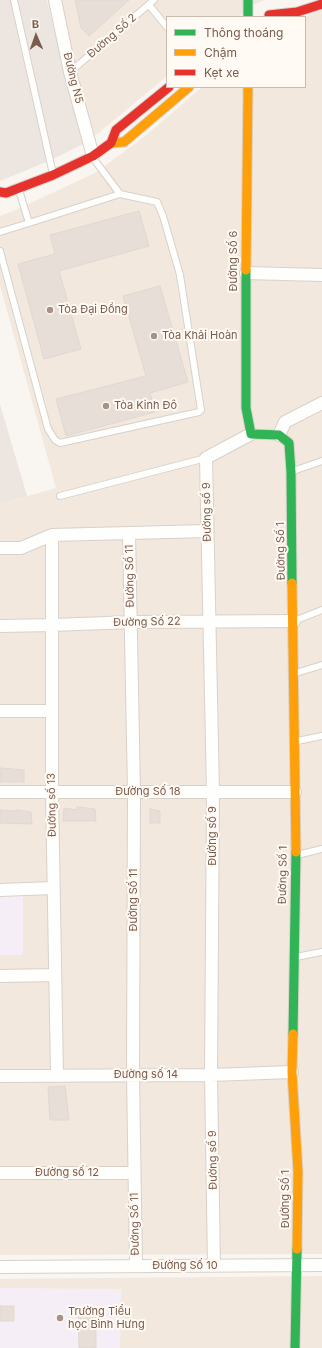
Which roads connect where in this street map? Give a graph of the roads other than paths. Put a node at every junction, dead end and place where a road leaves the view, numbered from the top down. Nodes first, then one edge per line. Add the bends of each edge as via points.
1 (14, 0) edge
2 (55, 0) edge
3 (154, 0) edge
4 (248, 0) edge
5 (322, 4) edge
6 (148, 5) junction
7 (278, 5) dead end
8 (248, 16) edge
9 (267, 16) edge
10 (166, 26) edge
11 (70, 72) junction
12 (167, 88) edge
13 (188, 88) edge
14 (248, 88) edge
15 (111, 143) junction
16 (93, 156) junction
17 (54, 175) junction
18 (19, 188) junction
19 (3, 193) edge
20 (120, 194) junction
21 (4, 204) dead end
22 (29, 224) junction
23 (0, 232) edge
24 (0, 251) edge
25 (246, 273) junction
26 (322, 275) edge
27 (322, 403) edge
28 (251, 434) junction
29 (279, 435) junction
30 (206, 458) junction
31 (322, 461) edge
32 (291, 472) junction
33 (60, 496) dead end
34 (207, 531) junction
35 (129, 533) junction
36 (52, 535) junction
37 (0, 548) edge
38 (322, 610) edge
39 (210, 621) junction
40 (132, 622) junction
41 (294, 622) junction
42 (53, 625) junction
43 (0, 626) edge
44 (322, 665) edge
45 (294, 673) junction
46 (0, 711) edge
47 (52, 711) junction
48 (322, 736) edge
49 (295, 742) junction
50 (0, 792) edge
51 (52, 792) junction
52 (134, 792) junction
53 (214, 792) junction
54 (295, 792) junction
55 (322, 849) edge
56 (296, 856) junction
57 (53, 888) junction
58 (0, 890) edge
59 (322, 952) edge
60 (294, 958) junction
61 (55, 975) junction
62 (0, 976) edge
63 (292, 1072) junction
64 (57, 1075) junction
65 (211, 1075) junction
66 (0, 1076) edge
67 (133, 1076) junction
68 (0, 1173) edge
69 (134, 1173) junction
70 (297, 1265) junction
71 (322, 1265) edge
72 (136, 1266) junction
73 (214, 1266) junction
74 (0, 1267) edge
75 (296, 1348) edge

1 - 17 lane
2 - 11 street, Đường N5
3 - 6 lane, Đường Số 2
4 - 8 street
5 - 9 street via 297,12
6 - 10 lane
6 - 11 lane, Đường Số 2
7 - 9 street
11 - 16 street, Đường N5
12 - 15 street via 116,130
13 - 15 street via 124,142
14 - 25 street, Đường Số 6
15 - 16 street
16 - 17 street
16 - 20 lane
17 - 18 street
18 - 19 street
18 - 22 lane
19 - 21 street
20 - 22 lane
20 - 24 lane via 157,202 163,216 180,275 200,412 60,443 55,440 48,429
22 - 23 lane
25 - 26 street
25 - 28 street, Đường Số 6 via 246,408
27 - 29 street via 285,422
28 - 29 street
28 - 30 street
29 - 32 street, Đường Số 1 via 290,443
30 - 33 lane
30 - 34 street, Đường số 9
31 - 32 lane
32 - 41 street, Đường Số 1
34 - 35 street
34 - 39 street, Đường số 9
35 - 36 street
35 - 40 street, Đường Số 11
36 - 37 street via 21,548
36 - 42 street, Đường số 13
38 - 41 lane
39 - 40 street, Đường Số 22
39 - 41 street, Đường Số 22
39 - 53 street, Đường số 9
40 - 42 street, Đường Số 22
40 - 52 street, Đường Số 11
41 - 45 street, Đường Số 1
42 - 43 street, Đường Số 22
42 - 47 street, Đường số 13
44 - 45 lane
45 - 49 street, Đường Số 1
46 - 47 street
47 - 51 street, Đường số 13
48 - 49 lane
49 - 54 street, Đường Số 1
50 - 51 street, Đường Số 18
51 - 52 street, Đường Số 18
51 - 57 street, Đường số 13
52 - 53 street, Đường Số 18
52 - 67 street, Đường Số 11
53 - 54 street, Đường Số 18
53 - 65 street, Đường số 9
54 - 56 street, Đường Số 1
55 - 56 lane
56 - 60 street, Đường Số 1
57 - 58 street
57 - 61 street, Đường số 13
59 - 60 lane
60 - 63 street, Đường Số 1
61 - 62 street
61 - 64 street, Đường số 13
63 - 65 street, Đường số 14
63 - 70 street, Đường Số 1 via 298,1172
64 - 66 street, Đường số 14
64 - 67 street, Đường số 14
65 - 67 street, Đường số 14
65 - 73 street, Đường số 9
67 - 69 street, Đường Số 11
68 - 69 street, Đường số 12
69 - 72 street, Đường Số 11
70 - 71 street, Đường Số 10
70 - 73 street, Đường Số 10
70 - 75 street, Đường Số 1
72 - 73 street, Đường Số 10
72 - 74 street, Đường Số 10

